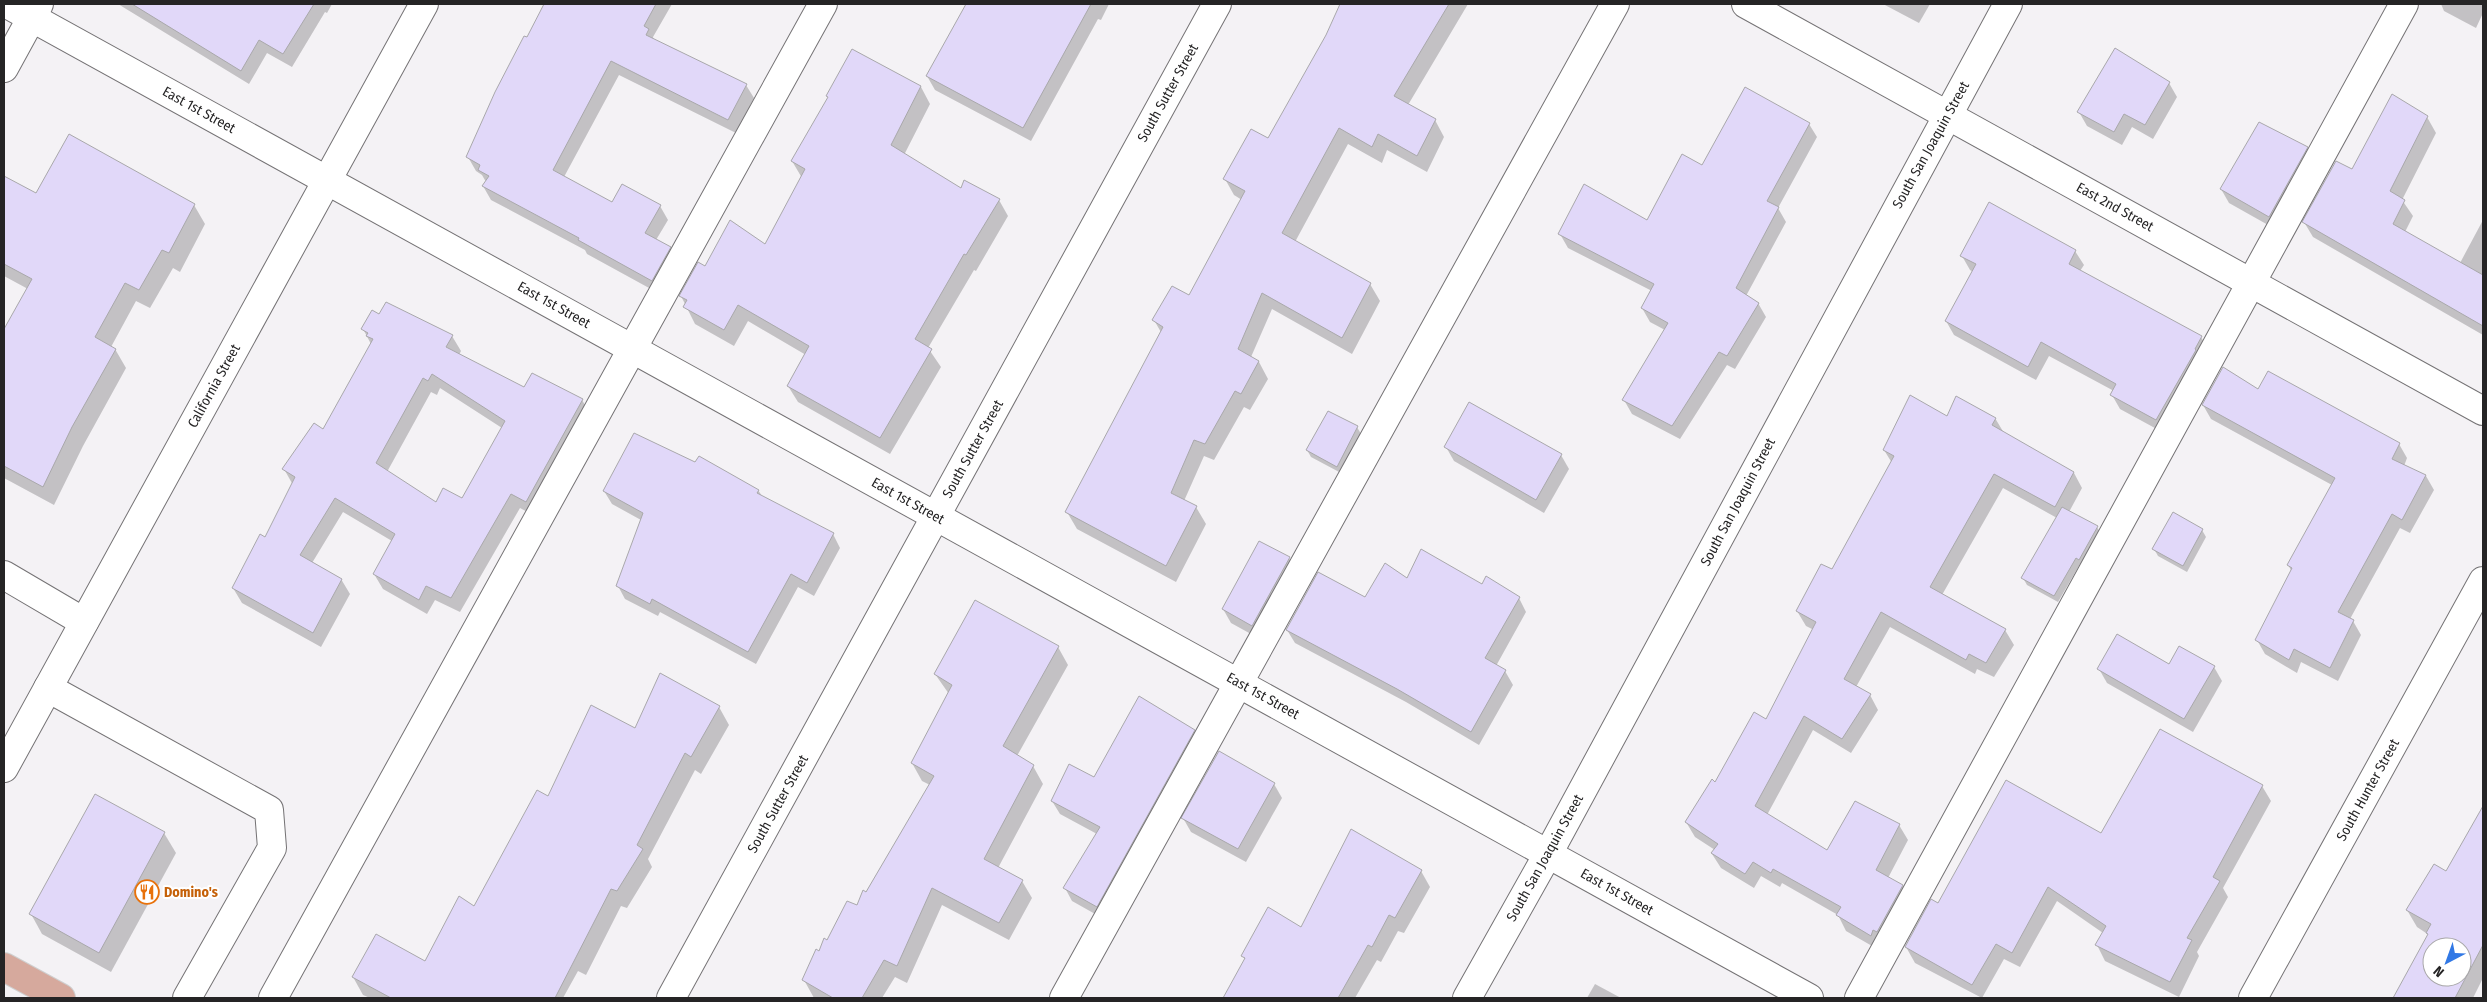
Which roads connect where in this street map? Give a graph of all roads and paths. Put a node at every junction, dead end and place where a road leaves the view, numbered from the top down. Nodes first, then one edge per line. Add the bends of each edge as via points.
1 (7, 4) edge
2 (424, 4) edge
3 (823, 4) edge
4 (1217, 4) edge
5 (1615, 4) edge
6 (1746, 4) edge
7 (2008, 4) edge
8 (2404, 4) edge
9 (35, 10) edge
10 (4, 68) edge
11 (1947, 114) junction
12 (327, 180) junction
13 (2251, 283) junction
14 (633, 349) junction
15 (2483, 411) edge
16 (936, 516) junction
17 (4, 575) edge
18 (2483, 581) edge
19 (84, 622) junction
20 (1240, 684) junction
21 (48, 688) junction
22 (7, 755) edge
23 (1548, 854) junction
24 (4, 967) edge
25 (61, 998) edge
26 (187, 998) edge
27 (273, 998) edge
28 (671, 998) edge
29 (1064, 998) edge
30 (1466, 998) edge
31 (1809, 998) edge
32 (1859, 998) edge
33 (2253, 998) edge

1 - 9 street, East 1st Street
2 - 12 street, California Street
3 - 14 street
4 - 16 street, South Sutter Street
5 - 20 street
6 - 11 street, East 2nd Street
7 - 11 street, South San Joaquin Street
8 - 13 street
9 - 10 street
9 - 12 street, East 1st Street
11 - 13 street, East 2nd Street
11 - 23 street, South San Joaquin Street
12 - 14 street, East 1st Street
12 - 19 street, California Street
13 - 15 street, East 2nd Street
13 - 32 street
14 - 16 street, East 1st Street
14 - 27 street
16 - 20 street, East 1st Street
16 - 28 street, South Sutter Street
17 - 19 street
18 - 33 street, South Hunter Street
19 - 21 street, California Street
20 - 23 street, East 1st Street
20 - 29 street
21 - 22 street, California Street
21 - 26 street via 269,810 272,848
23 - 30 street, South San Joaquin Street
23 - 31 street, East 1st Street
24 - 25 main road

